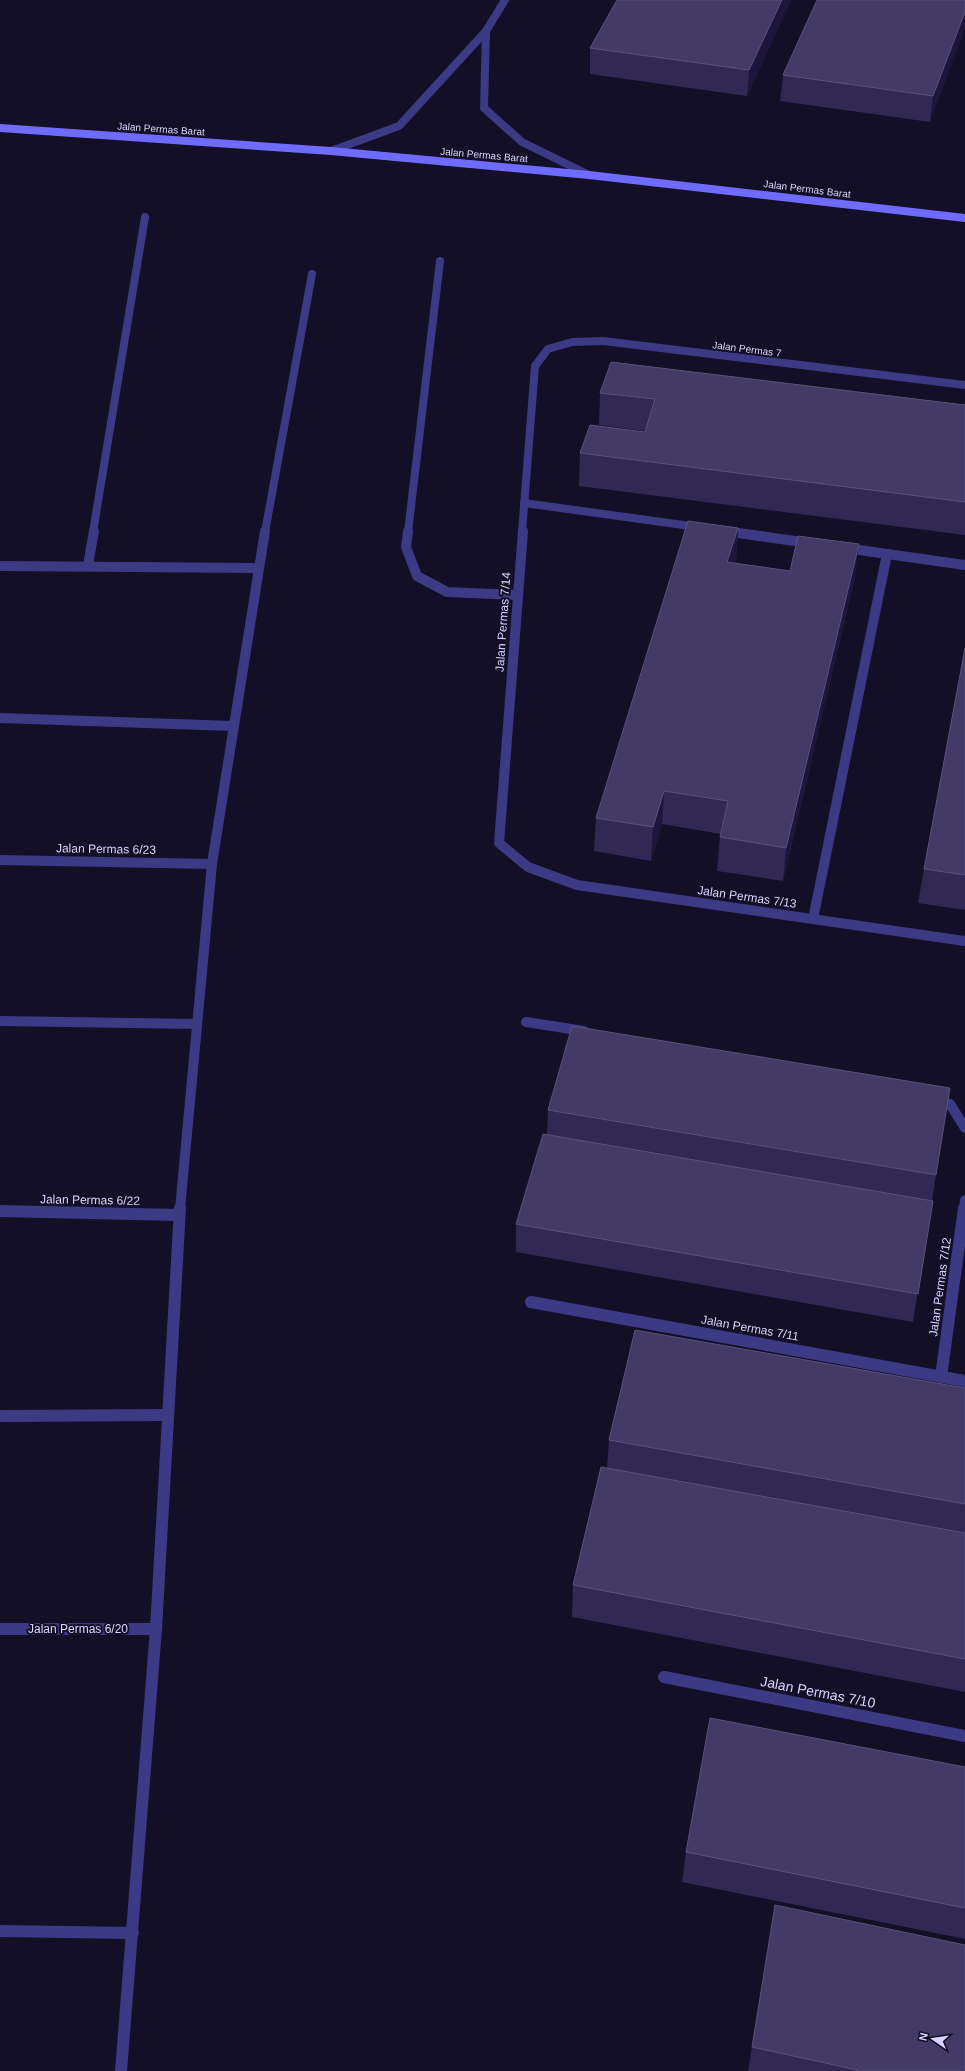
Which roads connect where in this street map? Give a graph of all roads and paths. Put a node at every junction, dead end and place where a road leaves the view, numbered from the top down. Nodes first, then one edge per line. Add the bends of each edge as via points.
1 (505, 0) edge
2 (486, 31) junction
3 (0, 128) edge
4 (331, 151) junction
5 (589, 175) junction
6 (145, 216) dead end
7 (965, 218) edge
8 (440, 261) dead end
9 (312, 274) dead end
10 (534, 366) joint
11 (965, 385) edge
12 (524, 502) junction
13 (816, 544) edge
14 (840, 547) edge
15 (887, 554) junction
16 (88, 565) junction
17 (965, 565) edge
18 (0, 566) edge
19 (258, 568) junction
20 (517, 595) junction
21 (0, 718) edge
22 (233, 726) junction
23 (0, 860) edge
24 (212, 864) junction
25 (528, 867) joint
26 (813, 920) junction
27 (965, 941) edge
28 (0, 1021) edge
29 (526, 1022) dead end
30 (197, 1024) junction
31 (597, 1033) edge
32 (928, 1096) edge
33 (965, 1128) edge
34 (965, 1200) edge
35 (0, 1211) edge
36 (179, 1215) junction
37 (531, 1302) dead end
38 (942, 1377) junction
39 (965, 1381) edge
40 (168, 1415) junction
41 (0, 1416) edge
42 (0, 1629) edge
43 (156, 1629) junction
44 (664, 1677) dead end
45 (965, 1736) edge
46 (0, 1931) edge
47 (133, 1933) junction
48 (121, 2071) edge

1 - 2 street
2 - 4 street via 399,126
2 - 5 street via 484,108 522,142
3 - 4 main road, Jalan Permas Barat
4 - 5 main road, Jalan Permas Barat
5 - 7 main road, Jalan Permas Barat
6 - 16 street
8 - 20 street via 406,547 417,576 447,592
9 - 19 street
10 - 11 street, Jalan Permas 7 via 548,348 572,342 603,341
10 - 12 street, Jalan Permas 7/14
12 - 13 street
12 - 20 street, Jalan Permas 7/14
14 - 15 street
15 - 17 street
15 - 26 street
16 - 18 street
16 - 19 street
19 - 22 street
20 - 25 street, Jalan Permas 7/14 via 499,843
21 - 22 street
22 - 24 street
23 - 24 street, Jalan Permas 6/23
24 - 30 street
25 - 26 street, Jalan Permas 7/13 via 577,885
26 - 27 street, Jalan Permas 7/13
28 - 30 street
29 - 31 street
30 - 36 street
32 - 33 street via 950,1104
34 - 38 street, Jalan Permas 7/12
35 - 36 street, Jalan Permas 6/22
36 - 40 street
37 - 38 street, Jalan Permas 7/11
38 - 39 street, Jalan Permas 7/11
40 - 41 street
40 - 43 street
42 - 43 street, Jalan Permas 6/20
43 - 47 street
44 - 45 street, Jalan Permas 7/10
46 - 47 street
47 - 48 street

